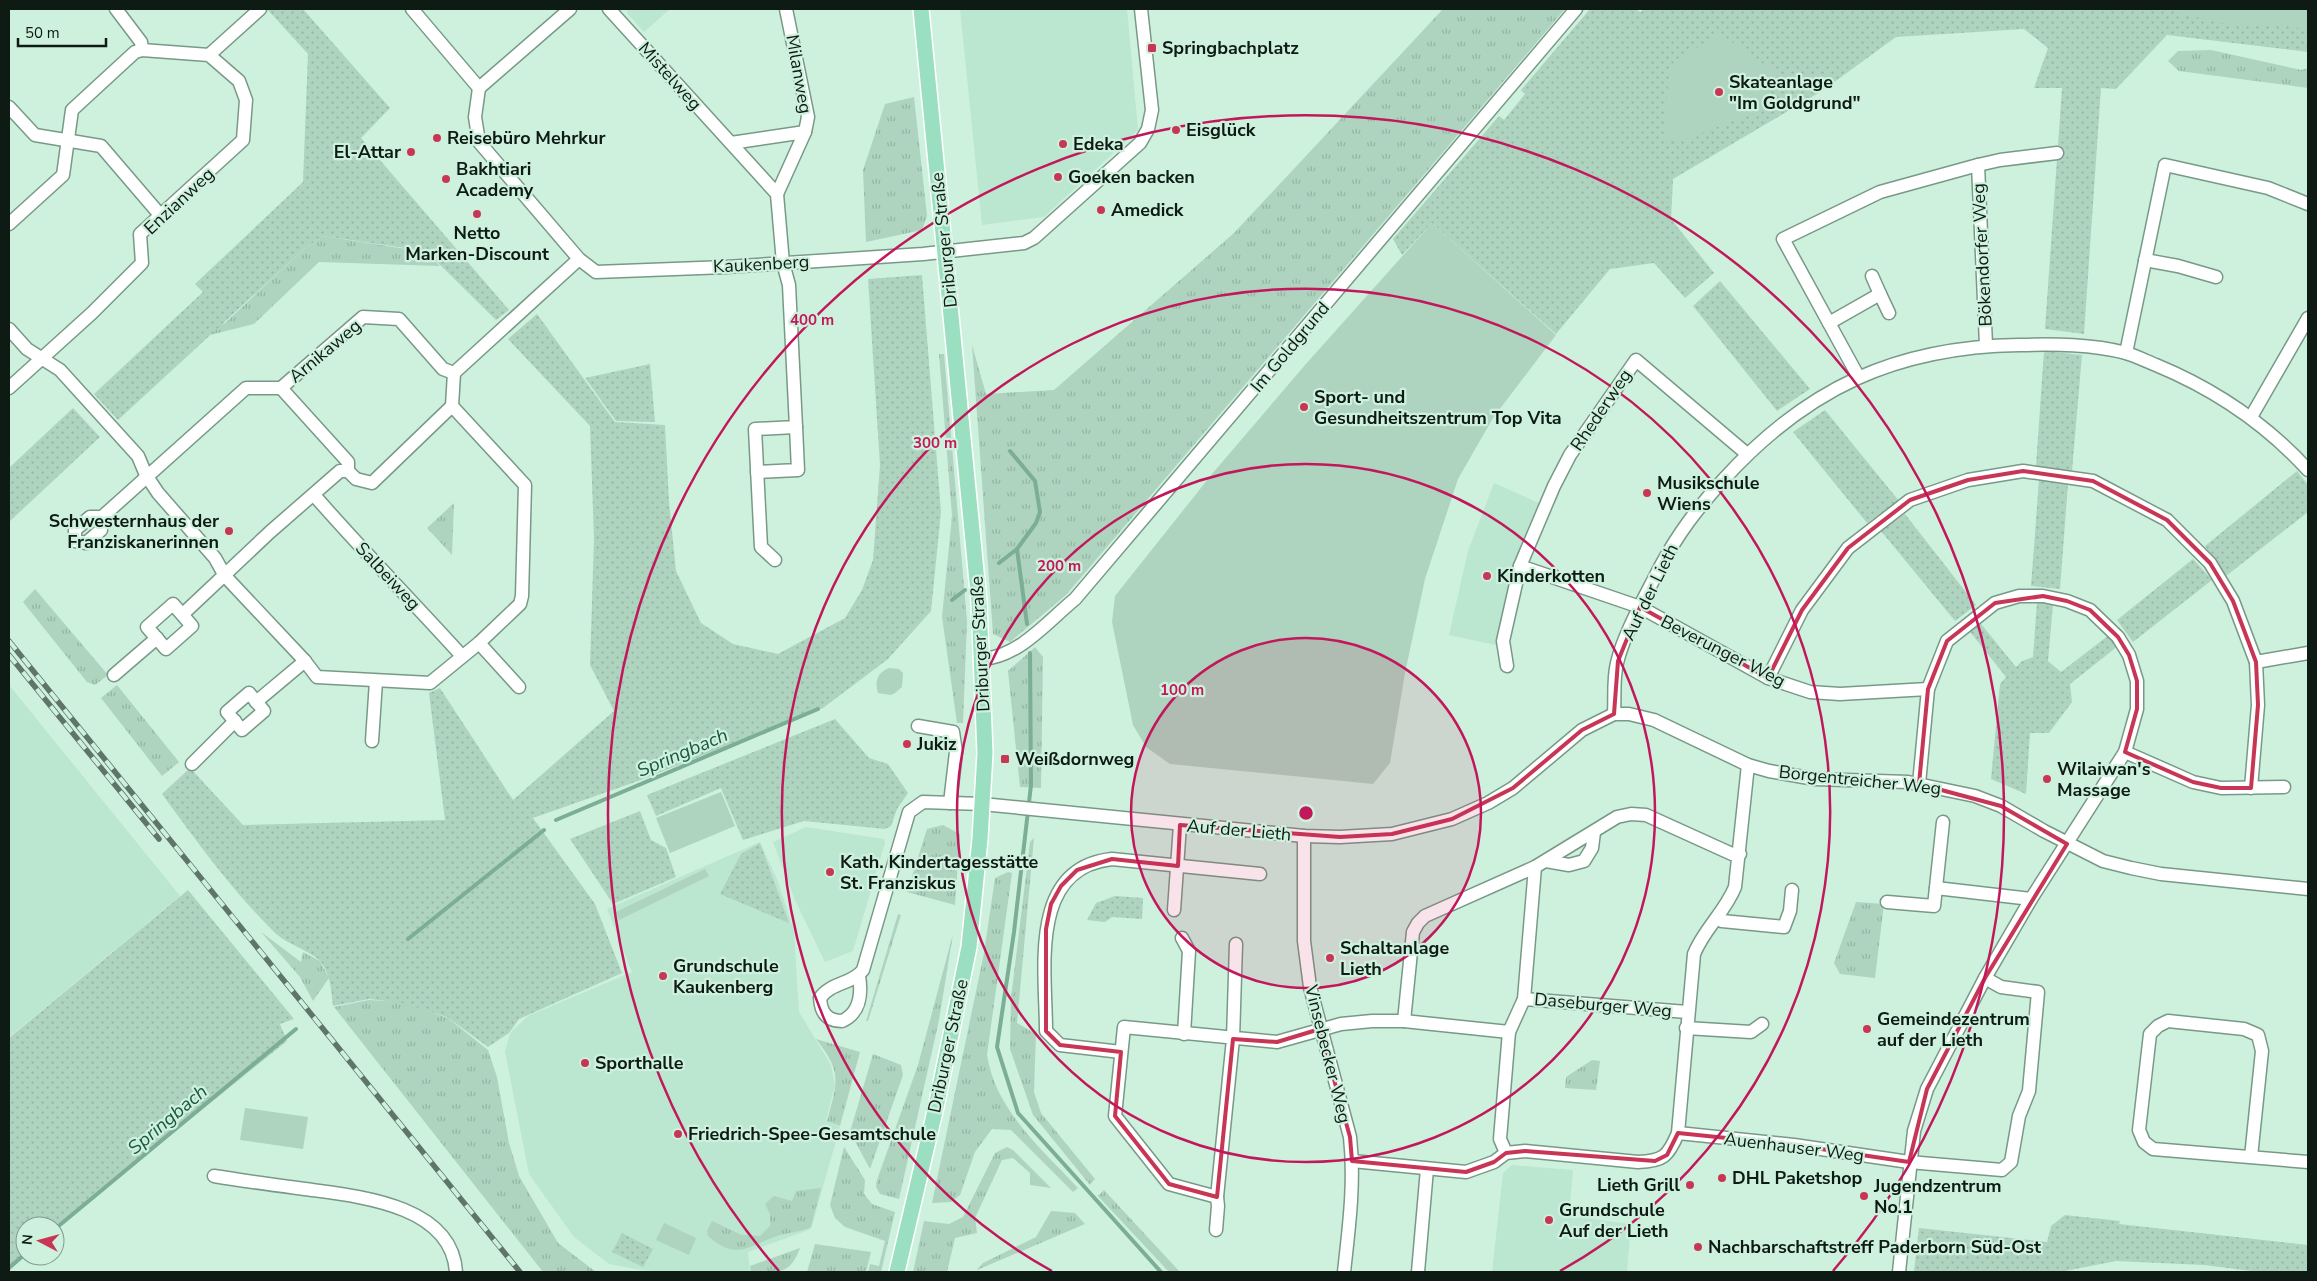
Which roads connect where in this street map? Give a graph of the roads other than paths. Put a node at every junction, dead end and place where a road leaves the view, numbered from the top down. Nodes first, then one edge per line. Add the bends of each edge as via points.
1 (116, 9) edge
2 (260, 9) edge
3 (412, 9) edge
4 (570, 9) edge
5 (609, 9) edge
6 (786, 9) edge
7 (921, 9) edge
8 (1141, 9) edge
9 (1576, 9) edge
10 (142, 50) junction
11 (210, 55) junction
12 (479, 88) junction
13 (9, 107) edge
14 (805, 132) junction
15 (68, 140) junction
16 (731, 143) junction
17 (2057, 153) dead end
18 (1978, 165) junction
19 (777, 194) junction
20 (2308, 204) edge
21 (161, 216) junction
22 (9, 224) edge
23 (946, 252) junction
24 (579, 259) junction
25 (2145, 260) junction
26 (782, 264) junction
27 (1872, 276) dead end
28 (2216, 277) dead end
29 (1880, 294) junction
30 (1889, 313) dead end
31 (2308, 318) edge
32 (1829, 323) junction
33 (9, 329) edge
34 (1986, 345) junction
35 (2126, 353) junction
36 (42, 360) junction
37 (454, 373) junction
38 (1858, 376) junction
39 (9, 388) edge
40 (281, 388) junction
41 (452, 406) junction
42 (2251, 417) junction
43 (796, 427) junction
44 (1747, 454) junction
45 (2308, 470) edge
46 (348, 471) junction
47 (757, 472) junction
48 (146, 475) junction
49 (314, 495) junction
50 (102, 517) dead end
51 (775, 560) dead end
52 (1520, 566) junction
53 (225, 576) junction
54 (1640, 607) junction
55 (183, 614) junction
56 (157, 638) junction
57 (479, 643) junction
58 (2308, 653) edge
59 (462, 656) junction
60 (983, 659) junction
61 (305, 661) junction
62 (2256, 662) junction
63 (1507, 666) dead end
64 (114, 675) dead end
65 (1768, 678) junction
66 (376, 682) junction
67 (519, 687) dead end
68 (1928, 689) junction
69 (1614, 714) junction
70 (918, 726) dead end
71 (372, 740) dead end
72 (2125, 752) junction
73 (192, 764) dead end
74 (1748, 765) junction
75 (1919, 784) junction
76 (2251, 788) junction
77 (2284, 788) dead end
78 (950, 803) junction
79 (982, 804) junction
80 (1943, 822) dead end
81 (1180, 825) junction
82 (1594, 832) junction
83 (1304, 836) junction
84 (2067, 844) junction
85 (1740, 854) junction
86 (1540, 864) junction
87 (1178, 866) junction
88 (1260, 874) dead end
89 (1936, 888) junction
90 (2308, 889) edge
91 (1792, 890) dead end
92 (2031, 899) junction
93 (1887, 902) dead end
94 (1174, 910) dead end
95 (1717, 918) junction
96 (1182, 938) dead end
97 (1236, 944) dead end
98 (858, 976) dead end
99 (1985, 978) junction
100 (1524, 999) junction
101 (1687, 1012) junction
102 (1404, 1021) junction
103 (1762, 1024) dead end
104 (1686, 1028) junction
105 (1320, 1029) junction
106 (1509, 1032) junction
107 (1184, 1034) junction
108 (1233, 1039) junction
109 (1121, 1052) junction
110 (1678, 1133) junction
111 (1506, 1153) junction
112 (2251, 1157) junction
113 (1352, 1161) junction
114 (1909, 1162) junction
115 (2308, 1162) edge
116 (1427, 1169) junction
117 (214, 1176) dead end
118 (1217, 1197) junction
119 (1216, 1230) dead end
120 (456, 1272) edge
121 (897, 1272) edge
122 (1344, 1272) edge
123 (1418, 1272) edge
124 (1899, 1272) edge

1 - 10 street via 142,42
2 - 11 street
3 - 12 street
4 - 12 street
5 - 16 street, Mistelweg
6 - 14 street, Milanweg via 807,108
7 - 23 main road, Driburger Straße
8 - 23 street, Kaukenberg via 1152,110 1148,129 1140,143 1031,240
9 - 60 street, Im Goldgrund via 1075,599 1018,648
10 - 11 street
10 - 15 street via 135,52 72,110
11 - 21 street, Enzianweg via 239,81 246,100 243,140
12 - 24 street, Kaukenberg via 475,117 479,142
13 - 15 street via 35,135
14 - 16 street
14 - 19 street, Milanweg
15 - 21 street via 101,146
15 - 22 street via 63,175
16 - 19 street, Mistelweg
17 - 18 street, Bökendorfer Weg
18 - 32 street, Bökendorfer Weg via 1880,192 1782,240
18 - 34 street, Bökendorfer Weg
19 - 26 street
20 - 25 street via 2268,188 2165,165
21 - 36 street, Enzianweg via 140,234 142,263
23 - 26 street, Kaukenberg
23 - 60 main road, Driburger Straße
24 - 26 street, Kaukenberg via 596,272
24 - 37 street
25 - 28 street
25 - 35 street
26 - 43 street via 789,285
27 - 29 street
29 - 30 street
29 - 32 street
31 - 42 street
32 - 38 street, Bökendorfer Weg
33 - 36 street
34 - 35 street, Auf der Lieth via 2062,344
34 - 38 street, Auf der Lieth via 1911,357
35 - 42 street, Auf der Lieth via 2186,378
36 - 39 street, Enzianweg
36 - 48 street via 60,370 138,456
37 - 40 street, Arnikaweg via 444,369 399,319 363,317
37 - 41 street
38 - 44 street, Auf der Lieth via 1799,410
40 - 46 street via 348,462
40 - 48 street, Arnikaweg via 246,388
41 - 46 street via 372,483 356,479
41 - 57 street via 527,490 520,604
42 - 45 street, Auf der Lieth
43 - 47 street via 798,470
43 - 47 street via 755,429
44 - 52 street, Rhederweg via 1636,360 1570,455
44 - 54 street, Auf der Lieth via 1690,516
46 - 49 street via 340,471
47 - 51 street via 761,547
48 - 50 street, Arnikaweg
48 - 53 street via 215,558
49 - 53 street
49 - 59 street, Salbeiweg
52 - 54 street
52 - 63 street, Rhederweg via 1502,641
53 - 55 street
53 - 61 street
54 - 65 street, Beverunger Weg
54 - 69 street, Auf der Lieth via 1618,661
55 - 56 street via 173,604 147,627
55 - 56 street via 192,626 166,649
56 - 64 street
57 - 59 street
57 - 67 street
58 - 62 street
59 - 66 street via 430,683
60 - 79 main road, Driburger Straße via 985,753
61 - 66 street via 317,677
61 - 73 street via 256,702 248,693 227,712 235,721
62 - 65 street via 2233,601 2210,563 2167,520 2093,481 2023,471 1968,480 1910,500 1848,548 1802,610
62 - 76 street via 2258,705
65 - 68 street, Beverunger Weg via 1810,692 1840,694
66 - 71 street
68 - 72 street via 1947,641 1995,603 2020,596 2067,601 2090,610 2118,637 2129,656 2137,681 2137,709
68 - 75 street
69 - 74 street, Borgentreicher Weg via 1644,716
69 - 83 street, Auf der Lieth via 1582,730 1513,788 1452,819 1392,834
70 - 78 street via 953,732 956,752
72 - 76 street via 2193,782 2221,788
72 - 84 street
74 - 75 street, Borgentreicher Weg via 1815,779
74 - 85 street
75 - 84 street, Borgentreicher Weg via 1974,796 2001,806
76 - 77 street
78 - 79 street
78 - 98 street via 923,802 909,812 886,897 863,970
79 - 81 street, Auf der Lieth
79 - 121 main road, Driburger Straße via 969,947
80 - 89 street
81 - 83 street, Auf der Lieth
81 - 87 street
82 - 85 street via 1617,817 1646,815 1732,854
82 - 86 street
82 - 86 street via 1592,848 1584,861 1569,865
83 - 105 street, Vinsebecker Weg via 1304,942
84 - 90 street, Borgentreicher Weg via 2103,861 2161,874
84 - 92 street
85 - 95 street via 1728,904
86 - 100 street
86 - 102 street via 1425,916 1418,923 1413,932
87 - 88 street
87 - 94 street
87 - 109 street via 1098,860 1077,870 1061,886 1052,904 1046,929 1046,1031 1060,1045
89 - 92 street
89 - 93 street via 1934,906
91 - 95 street via 1784,927
92 - 99 street
95 - 101 street via 1700,939 1694,954
96 - 107 street via 1189,951
97 - 108 street
99 - 114 street via 1927,1089 1914,1131
99 - 114 street, Auenhauser Weg via 2000,986 2038,992 2029,1091 2020,1116 2011,1162 2002,1170
100 - 101 street, Daseburger Weg
100 - 106 street, Daseburger Weg
101 - 104 street
102 - 105 street via 1372,1021
102 - 106 street
103 - 104 street via 1751,1032
104 - 110 street
105 - 108 street via 1277,1042
105 - 113 street, Vinsebecker Weg via 1350,1137
106 - 111 street, Daseburger Weg via 1500,1139
107 - 108 street
107 - 109 street via 1124,1027
108 - 118 street
109 - 118 street via 1115,1116 1169,1184
110 - 111 street via 1667,1155 1655,1161 1525,1151
110 - 114 street, Auenhauser Weg via 1794,1144
111 - 116 street via 1494,1162 1466,1172
112 - 112 street via 2153,1149 2144,1142 2139,1130 2150,1034 2158,1026 2168,1021 2244,1029 2258,1035 2262,1051
112 - 115 street
113 - 116 street
113 - 122 street, Vinsebecker Weg via 1352,1207
114 - 124 street
116 - 123 street
117 - 120 street via 364,1197 412,1214 444,1237 455,1260
118 - 119 street

